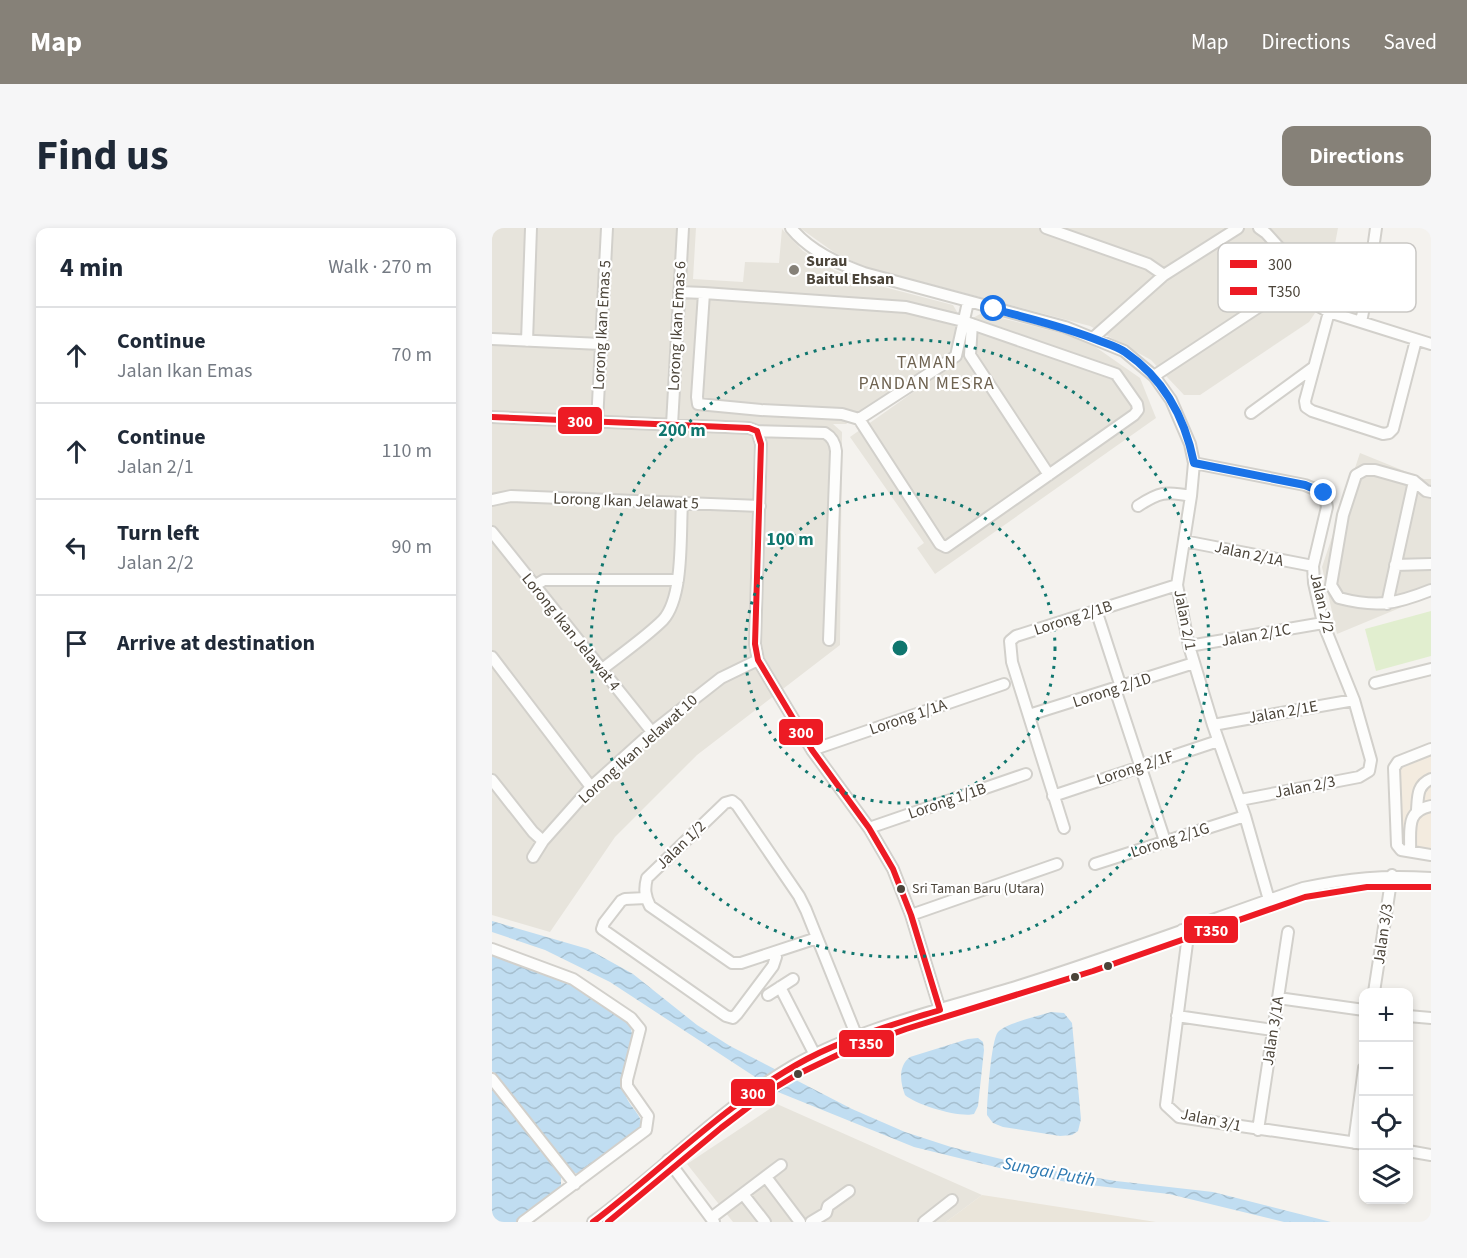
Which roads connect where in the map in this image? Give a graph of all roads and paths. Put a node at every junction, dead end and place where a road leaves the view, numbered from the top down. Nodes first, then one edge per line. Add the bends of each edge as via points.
1 (531, 228) edge
2 (607, 228) edge
3 (683, 228) edge
4 (791, 228) edge
5 (1046, 228) edge
6 (1238, 228) edge
7 (1258, 228) edge
8 (1376, 228) edge
9 (1275, 243) edge
10 (1374, 243) edge
11 (1164, 275) junction
12 (679, 292) junction
13 (704, 293) junction
14 (968, 302) junction
15 (1251, 312) edge
16 (1329, 312) joint
17 (1363, 312) edge
18 (1361, 322) junction
19 (968, 323) junction
20 (1093, 338) junction
21 (492, 339) edge
22 (1416, 340) junction
23 (527, 341) junction
24 (601, 344) junction
25 (1431, 344) edge
26 (1314, 368) junction
27 (1154, 376) junction
28 (761, 410) junction
29 (1251, 412) dead end
30 (492, 417) edge
31 (859, 418) junction
32 (597, 422) junction
33 (672, 425) junction
34 (757, 431) junction
35 (1194, 463) junction
36 (1049, 476) junction
37 (1414, 482) junction
38 (1431, 492) edge
39 (1191, 496) junction
40 (492, 500) edge
41 (682, 503) junction
42 (760, 506) junction
43 (1138, 506) dead end
44 (492, 532) edge
45 (1185, 541) junction
46 (1431, 564) edge
47 (1395, 565) junction
48 (1313, 566) junction
49 (678, 580) junction
50 (1178, 585) junction
51 (534, 586) junction
52 (1431, 590) edge
53 (1387, 604) junction
54 (1096, 610) junction
55 (1323, 623) junction
56 (829, 640) dead end
57 (1189, 646) junction
58 (492, 657) edge
59 (758, 660) junction
60 (1194, 663) junction
61 (1431, 669) edge
62 (601, 670) junction
63 (1375, 683) dead end
64 (1004, 684) dead end
65 (1118, 688) junction
66 (1354, 700) junction
67 (1029, 715) junction
68 (1213, 725) junction
69 (652, 732) junction
70 (1218, 741) junction
71 (1431, 748) edge
72 (812, 750) junction
73 (1140, 767) junction
74 (1369, 771) joint
75 (1026, 774) dead end
76 (1431, 778) edge
77 (492, 780) edge
78 (591, 787) junction
79 (1053, 796) junction
80 (1240, 800) junction
81 (1431, 807) edge
82 (1417, 810) junction
83 (1245, 816) junction
84 (869, 828) junction
85 (1064, 828) dead end
86 (543, 841) junction
87 (1165, 841) junction
88 (1410, 851) junction
89 (1431, 855) edge
90 (533, 857) dead end
91 (1057, 864) dead end
92 (1095, 864) dead end
93 (1392, 875) junction
94 (1431, 878) edge
95 (646, 898) junction
96 (1269, 900) junction
97 (911, 915) junction
98 (1182, 930) junction
99 (1288, 932) dead end
100 (817, 938) junction
101 (492, 949) edge
102 (775, 952) junction
103 (794, 979) dead end
104 (780, 987) junction
105 (1375, 988) edge
106 (768, 995) dead end
107 (1278, 998) junction
108 (1359, 1009) edge
109 (940, 1010) junction
110 (1177, 1016) junction
111 (1413, 1016) edge
112 (1431, 1018) edge
113 (1273, 1030) junction
114 (857, 1037) junction
115 (815, 1055) junction
116 (492, 1079) edge
117 (1258, 1130) junction
118 (1359, 1143) edge
119 (1413, 1152) edge
120 (1431, 1155) edge
121 (668, 1160) junction
122 (781, 1165) dead end
123 (766, 1177) junction
124 (575, 1184) junction
125 (849, 1191) dead end
126 (743, 1194) junction
127 (952, 1200) dead end
128 (826, 1213) junction
129 (599, 1220) edge
130 (712, 1220) edge
131 (523, 1222) edge
132 (765, 1222) edge
133 (800, 1222) edge
134 (811, 1222) edge
135 (834, 1222) edge
136 (924, 1222) edge

1 - 23 street
2 - 24 street, Lorong Ikan Emas 5
3 - 12 street, Lorong Ikan Emas 6
4 - 14 street, Jalan 2/1 via 840,264
5 - 11 street via 1148,264
6 - 11 street
7 - 9 street
8 - 10 street
11 - 20 street
12 - 13 street
12 - 33 street, Lorong Ikan Emas 6
13 - 19 street via 906,307
13 - 28 street via 698,404
14 - 19 street
14 - 20 street, Jalan 2/1
15 - 27 street
16 - 18 street
16 - 26 street
17 - 18 street
18 - 22 street
19 - 31 street via 956,356
19 - 36 street via 970,355
19 - 36 street via 1116,374 1137,404 1134,415
20 - 27 street, Jalan 2/1 via 1124,351
21 - 23 street
22 - 25 street
22 - 26 street via 1389,433 1306,407
23 - 24 street
24 - 32 street, Lorong Ikan Emas 5
26 - 29 street
27 - 35 street, Jalan 2/1 via 1184,427
28 - 31 street
28 - 34 street
30 - 32 street
31 - 36 street via 940,544 946,547
32 - 33 street
33 - 34 street
34 - 42 street via 761,444
34 - 56 street via 825,433 835,445
35 - 39 street, Jalan 2/1
35 - 48 street, Jalan 2/2 via 1305,485 1324,493 1327,507
37 - 38 street
37 - 47 street
37 - 53 street via 1365,470 1356,475 1343,515 1331,585 1339,598
39 - 43 street via 1163,493
39 - 45 street, Jalan 2/1
40 - 41 street, Lorong Ikan Jelawat 5 via 511,496
41 - 42 street, Lorong Ikan Jelawat 5
41 - 49 street
42 - 59 street via 755,644
44 - 51 street, Lorong Ikan Jelawat 4
45 - 48 street, Jalan 2/1A
45 - 50 street, Jalan 2/1
46 - 47 street
47 - 53 street
48 - 55 street, Jalan 2/2
49 - 51 street via 544,580
49 - 62 street via 673,602 663,620
50 - 54 street, Lorong 2/1B
50 - 57 street, Jalan 2/1
51 - 62 street, Lorong Ikan Jelawat 4
52 - 53 street
54 - 65 street
54 - 67 street, Lorong 2/1B via 1010,641 1012,662
55 - 57 street, Jalan 2/1C
55 - 66 street, Jalan 2/2
57 - 60 street, Jalan 2/1
58 - 78 street
59 - 69 street, Lorong Ikan Jelawat 10 via 715,682
59 - 72 street
60 - 65 street, Lorong 2/1D
60 - 68 street, Jalan 2/1
61 - 63 street
62 - 69 street, Lorong Ikan Jelawat 4
64 - 72 street, Lorong 1/1A
65 - 67 street, Lorong 2/1D
65 - 73 street
66 - 68 street, Jalan 2/1E
66 - 74 street, Jalan 2/2 via 1371,760
67 - 79 street
68 - 70 street, Jalan 2/1
69 - 78 street, Lorong Ikan Jelawat 10
70 - 73 street, Lorong 2/1F
70 - 80 street, Jalan 2/1
71 - 88 street via 1395,764 1396,839 1401,850
72 - 84 street
73 - 79 street, Lorong 2/1F
73 - 87 street
74 - 80 street, Jalan 2/3 via 1359,777
75 - 84 street, Lorong 1/1B
76 - 82 street via 1420,787
77 - 86 street
78 - 86 street, Lorong Ikan Jelawat 10
79 - 85 street
80 - 83 street, Jalan 2/1
81 - 82 street
82 - 88 street via 1412,816
83 - 87 street, Lorong 2/1G
83 - 96 street, Jalan 2/1
84 - 97 street via 893,869
86 - 90 street, Lorong Ikan Jelawat 10
87 - 92 street, Lorong 2/1G
88 - 89 street
91 - 97 street
93 - 94 street
93 - 96 street via 1347,879
93 - 105 street, Jalan 3/3
95 - 100 street, Jalan 1/2 via 647,878 725,802 732,801 800,896
95 - 102 street via 650,906 732,963
95 - 102 street via 621,901 602,929 726,1016 733,1018 737,1014 773,966
96 - 98 street
97 - 109 street
98 - 109 street
98 - 110 street, Jalan 3/1 via 1187,943
99 - 107 street, Jalan 3/1A
100 - 102 street
100 - 114 street, Jalan 1/2
101 - 124 street via 573,979 631,1018 640,1029 627,1080 630,1092 648,1116 646,1130
103 - 104 street
104 - 106 street
104 - 115 street
107 - 108 street
107 - 113 street, Jalan 3/1A
109 - 114 street
110 - 113 street
110 - 117 street, Jalan 3/1 via 1166,1105 1179,1117
111 - 112 street
113 - 117 street, Jalan 3/1A
114 - 115 street
115 - 121 street via 764,1086
116 - 124 street
117 - 118 street, Jalan 3/1
119 - 120 street
121 - 129 street
121 - 130 street
122 - 123 street
123 - 126 street
123 - 133 street
124 - 131 street
125 - 128 street via 828,1206
126 - 130 street
126 - 132 street
127 - 136 street
128 - 134 street
128 - 135 street

